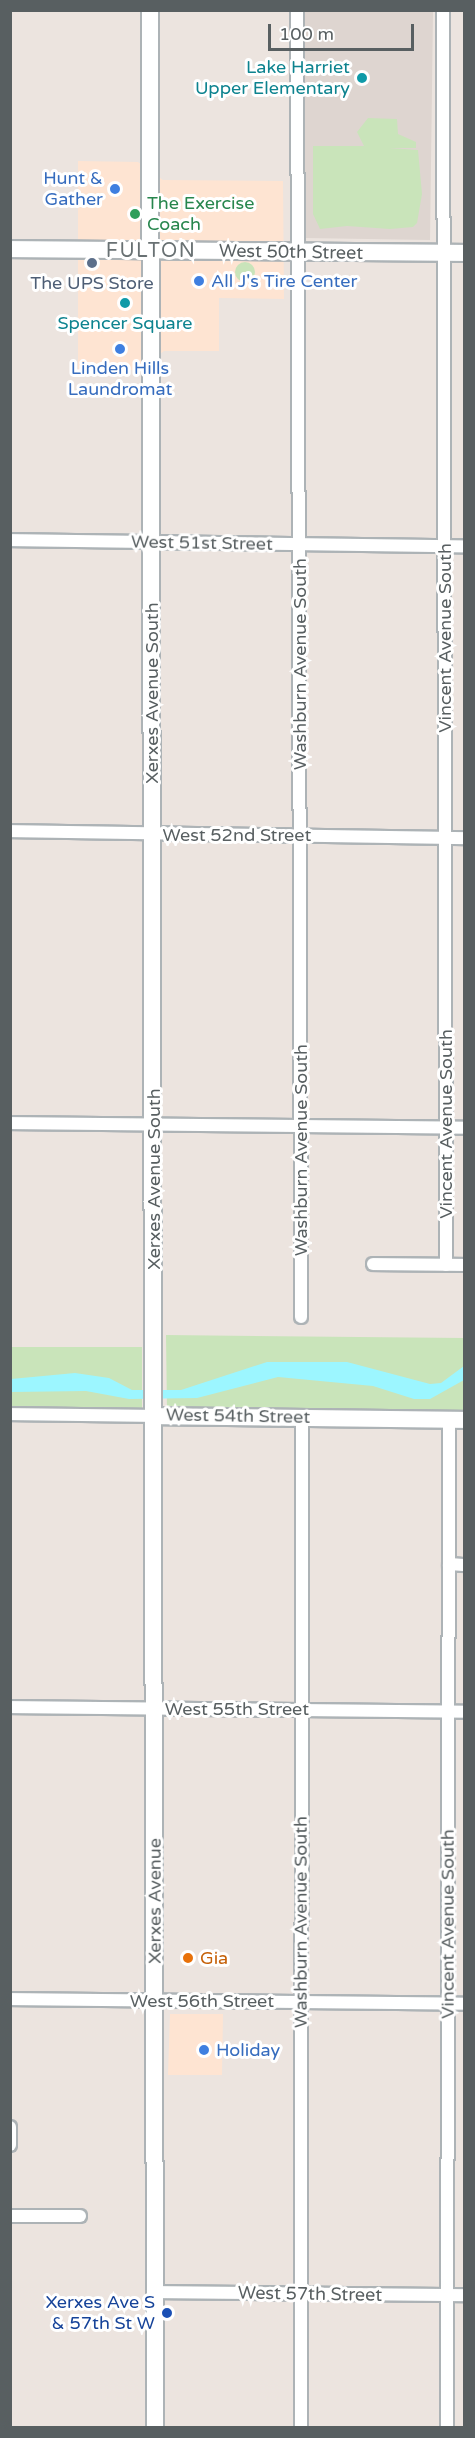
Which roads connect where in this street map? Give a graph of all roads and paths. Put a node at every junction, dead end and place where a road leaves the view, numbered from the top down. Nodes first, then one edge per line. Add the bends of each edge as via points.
1 (150, 10) edge
2 (297, 10) edge
3 (443, 10) edge
4 (10, 249) edge
5 (150, 251) junction
6 (296, 251) junction
7 (441, 252) junction
8 (465, 253) edge
9 (10, 540) edge
10 (151, 541) junction
11 (300, 544) junction
12 (445, 546) junction
13 (465, 546) edge
14 (10, 831) edge
15 (152, 834) junction
16 (301, 836) junction
17 (446, 837) junction
18 (465, 838) edge
19 (10, 1123) edge
20 (154, 1123) junction
21 (301, 1125) junction
22 (446, 1128) junction
23 (465, 1128) edge
24 (373, 1264) dead end
25 (446, 1265) junction
26 (465, 1265) edge
27 (301, 1317) dead end
28 (153, 1375) joint
29 (153, 1409) junction
30 (10, 1414) edge
31 (302, 1417) junction
32 (457, 1420) edge
33 (449, 1564) junction
34 (465, 1564) edge
35 (10, 1707) edge
36 (155, 1708) junction
37 (301, 1709) junction
38 (447, 1712) junction
39 (465, 1712) edge
40 (10, 1999) edge
41 (155, 2001) junction
42 (302, 2002) junction
43 (448, 2004) junction
44 (465, 2004) edge
45 (10, 2127) edge
46 (10, 2145) edge
47 (10, 2216) edge
48 (80, 2216) dead end
49 (155, 2292) junction
50 (302, 2295) junction
51 (447, 2295) junction
52 (465, 2295) edge
53 (155, 2427) edge
54 (301, 2427) edge
55 (447, 2427) edge

1 - 5 street, Xerxes Avenue South
2 - 6 street, Washburn Avenue South
3 - 7 street, Vincent Avenue South
4 - 5 street, West 50th Street
5 - 6 street, West 50th Street
5 - 10 street, Xerxes Avenue South
6 - 7 street, West 50th Street
6 - 11 street, Washburn Avenue South
7 - 8 street, West 50th Street
7 - 12 street, Vincent Avenue South
9 - 10 street, West 51st Street
10 - 11 street, West 51st Street
10 - 15 street, Xerxes Avenue South
11 - 12 street, West 51st Street
11 - 16 street, Washburn Avenue South
12 - 13 street, West 51st Street
12 - 17 street, Vincent Avenue South
14 - 15 street, West 52nd Street
15 - 16 street, West 52nd Street
15 - 20 street, Xerxes Avenue South
16 - 17 street, West 52nd Street
16 - 21 street, Washburn Avenue South
17 - 18 street, West 52nd Street
17 - 22 street, Vincent Avenue South
19 - 20 street
20 - 21 street
20 - 28 street, Xerxes Avenue South
21 - 22 street
21 - 27 street, Washburn Avenue South
22 - 23 street
22 - 25 street, Vincent Avenue South
24 - 25 street
25 - 26 street
28 - 29 street, Xerxes Avenue
29 - 30 street, West 54th Street
29 - 31 street, West 54th Street
29 - 36 street, Xerxes Avenue
31 - 32 street, West 54th Street
31 - 37 street, Washburn Avenue South
32 - 33 street, Vincent Avenue South
33 - 34 street
33 - 38 street, Vincent Avenue South
35 - 36 street, West 55th Street
36 - 37 street, West 55th Street
36 - 41 street, Xerxes Avenue
37 - 38 street, West 55th Street
37 - 42 street, Washburn Avenue South
38 - 39 street, West 55th Street
38 - 43 street, Vincent Avenue South
40 - 41 street, West 56th Street
41 - 42 street, West 56th Street
41 - 49 street, Xerxes Avenue
42 - 43 street, West 56th Street
42 - 50 street, Washburn Avenue South
43 - 44 street, West 56th Street
43 - 51 street, Vincent Avenue South
45 - 46 street
47 - 48 street
49 - 50 street, West 57th Street
49 - 53 street, Xerxes Avenue
50 - 51 street, West 57th Street
50 - 54 street, Washburn Avenue South
51 - 52 street, West 57th Street
51 - 55 street, Vincent Avenue South

